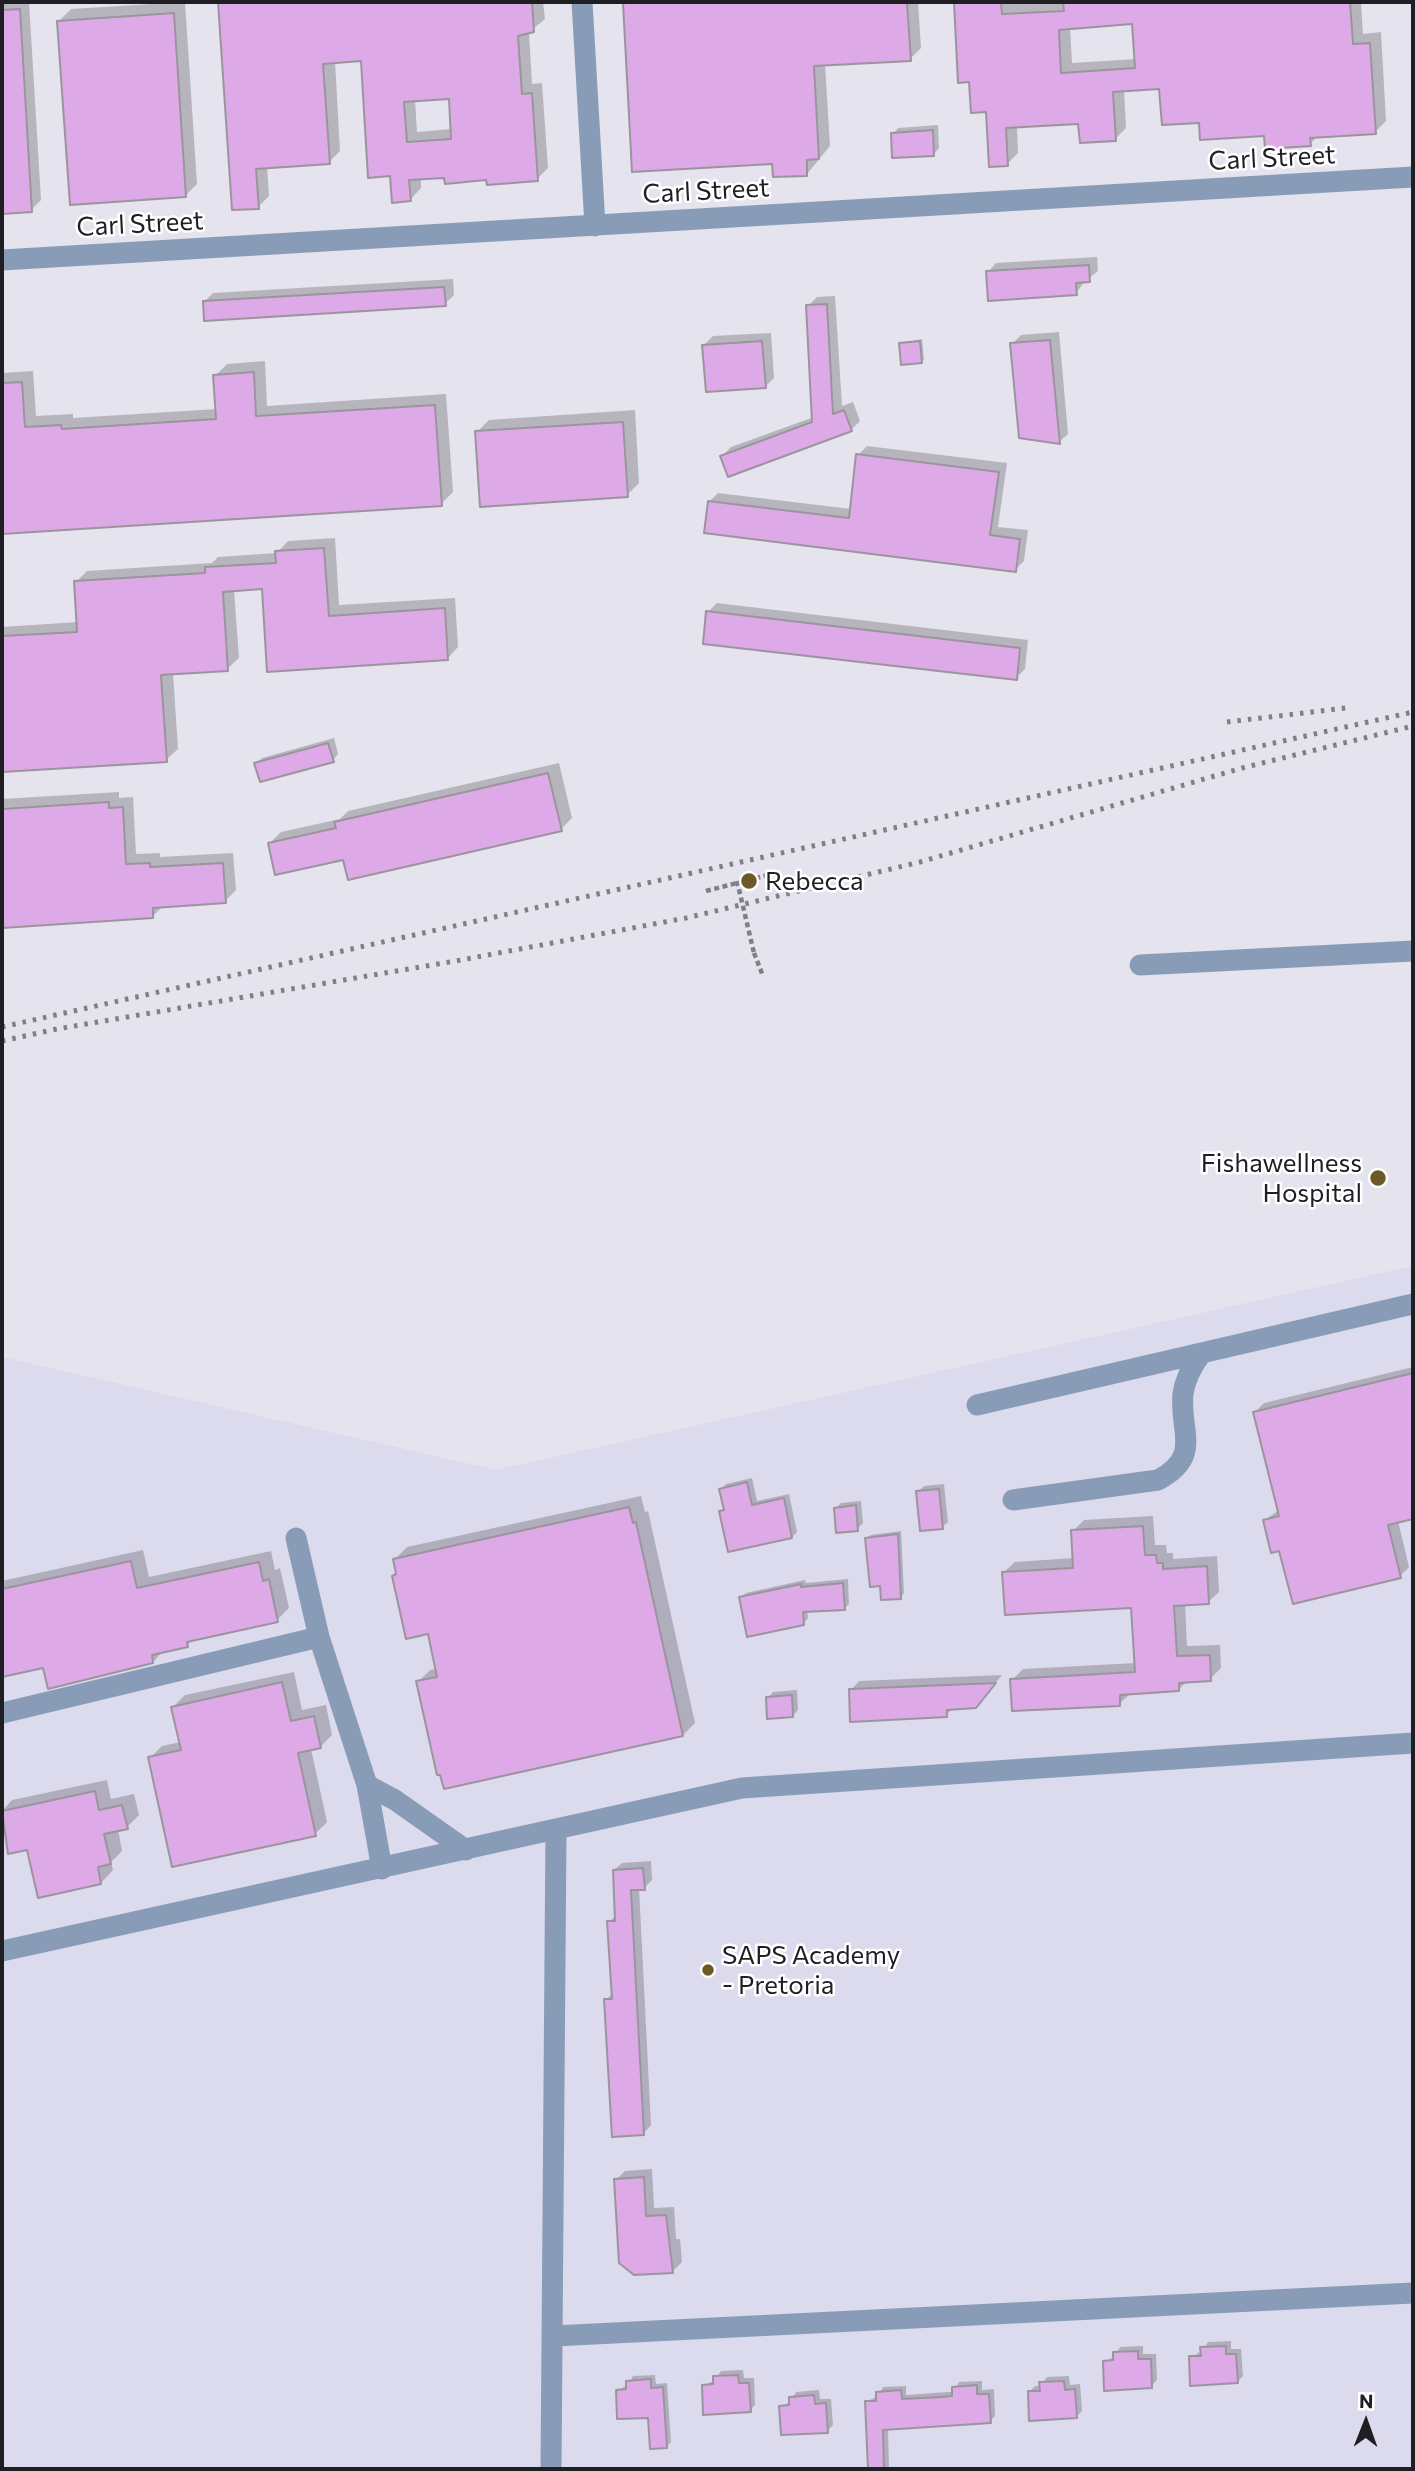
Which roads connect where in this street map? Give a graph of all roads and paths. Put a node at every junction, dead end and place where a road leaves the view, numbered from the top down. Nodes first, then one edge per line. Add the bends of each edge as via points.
1 (582, 2) edge
2 (1413, 177) edge
3 (595, 226) junction
4 (2, 260) edge
5 (772, 874) dead end
6 (737, 881) junction
7 (706, 891) dead end
8 (1413, 951) edge
9 (1140, 965) dead end
10 (763, 976) dead end
11 (1413, 1304) edge
12 (1201, 1354) junction
13 (977, 1405) dead end
14 (1013, 1500) dead end
15 (296, 1538) dead end
16 (319, 1637) junction
17 (2, 1713) edge
18 (1413, 1743) edge
19 (367, 1785) junction
20 (556, 1830) junction
21 (466, 1850) junction
22 (382, 1869) junction
23 (2, 1951) edge
24 (1413, 2293) edge
25 (554, 2336) junction
26 (551, 2469) edge

1 - 3 street
2 - 3 street, Carl Street
3 - 4 street, Carl Street
5 - 6 path
6 - 7 path
6 - 10 path, bridge
8 - 9 street
11 - 12 street
12 - 13 street
12 - 14 street via 1183,1394 1186,1448 1168,1474 1158,1480
15 - 16 street
16 - 17 street
16 - 19 street
18 - 20 street via 755,1786 610,1814
19 - 21 street
19 - 22 street
20 - 21 street
20 - 25 street
21 - 22 street
22 - 23 street
24 - 25 street
25 - 26 street

